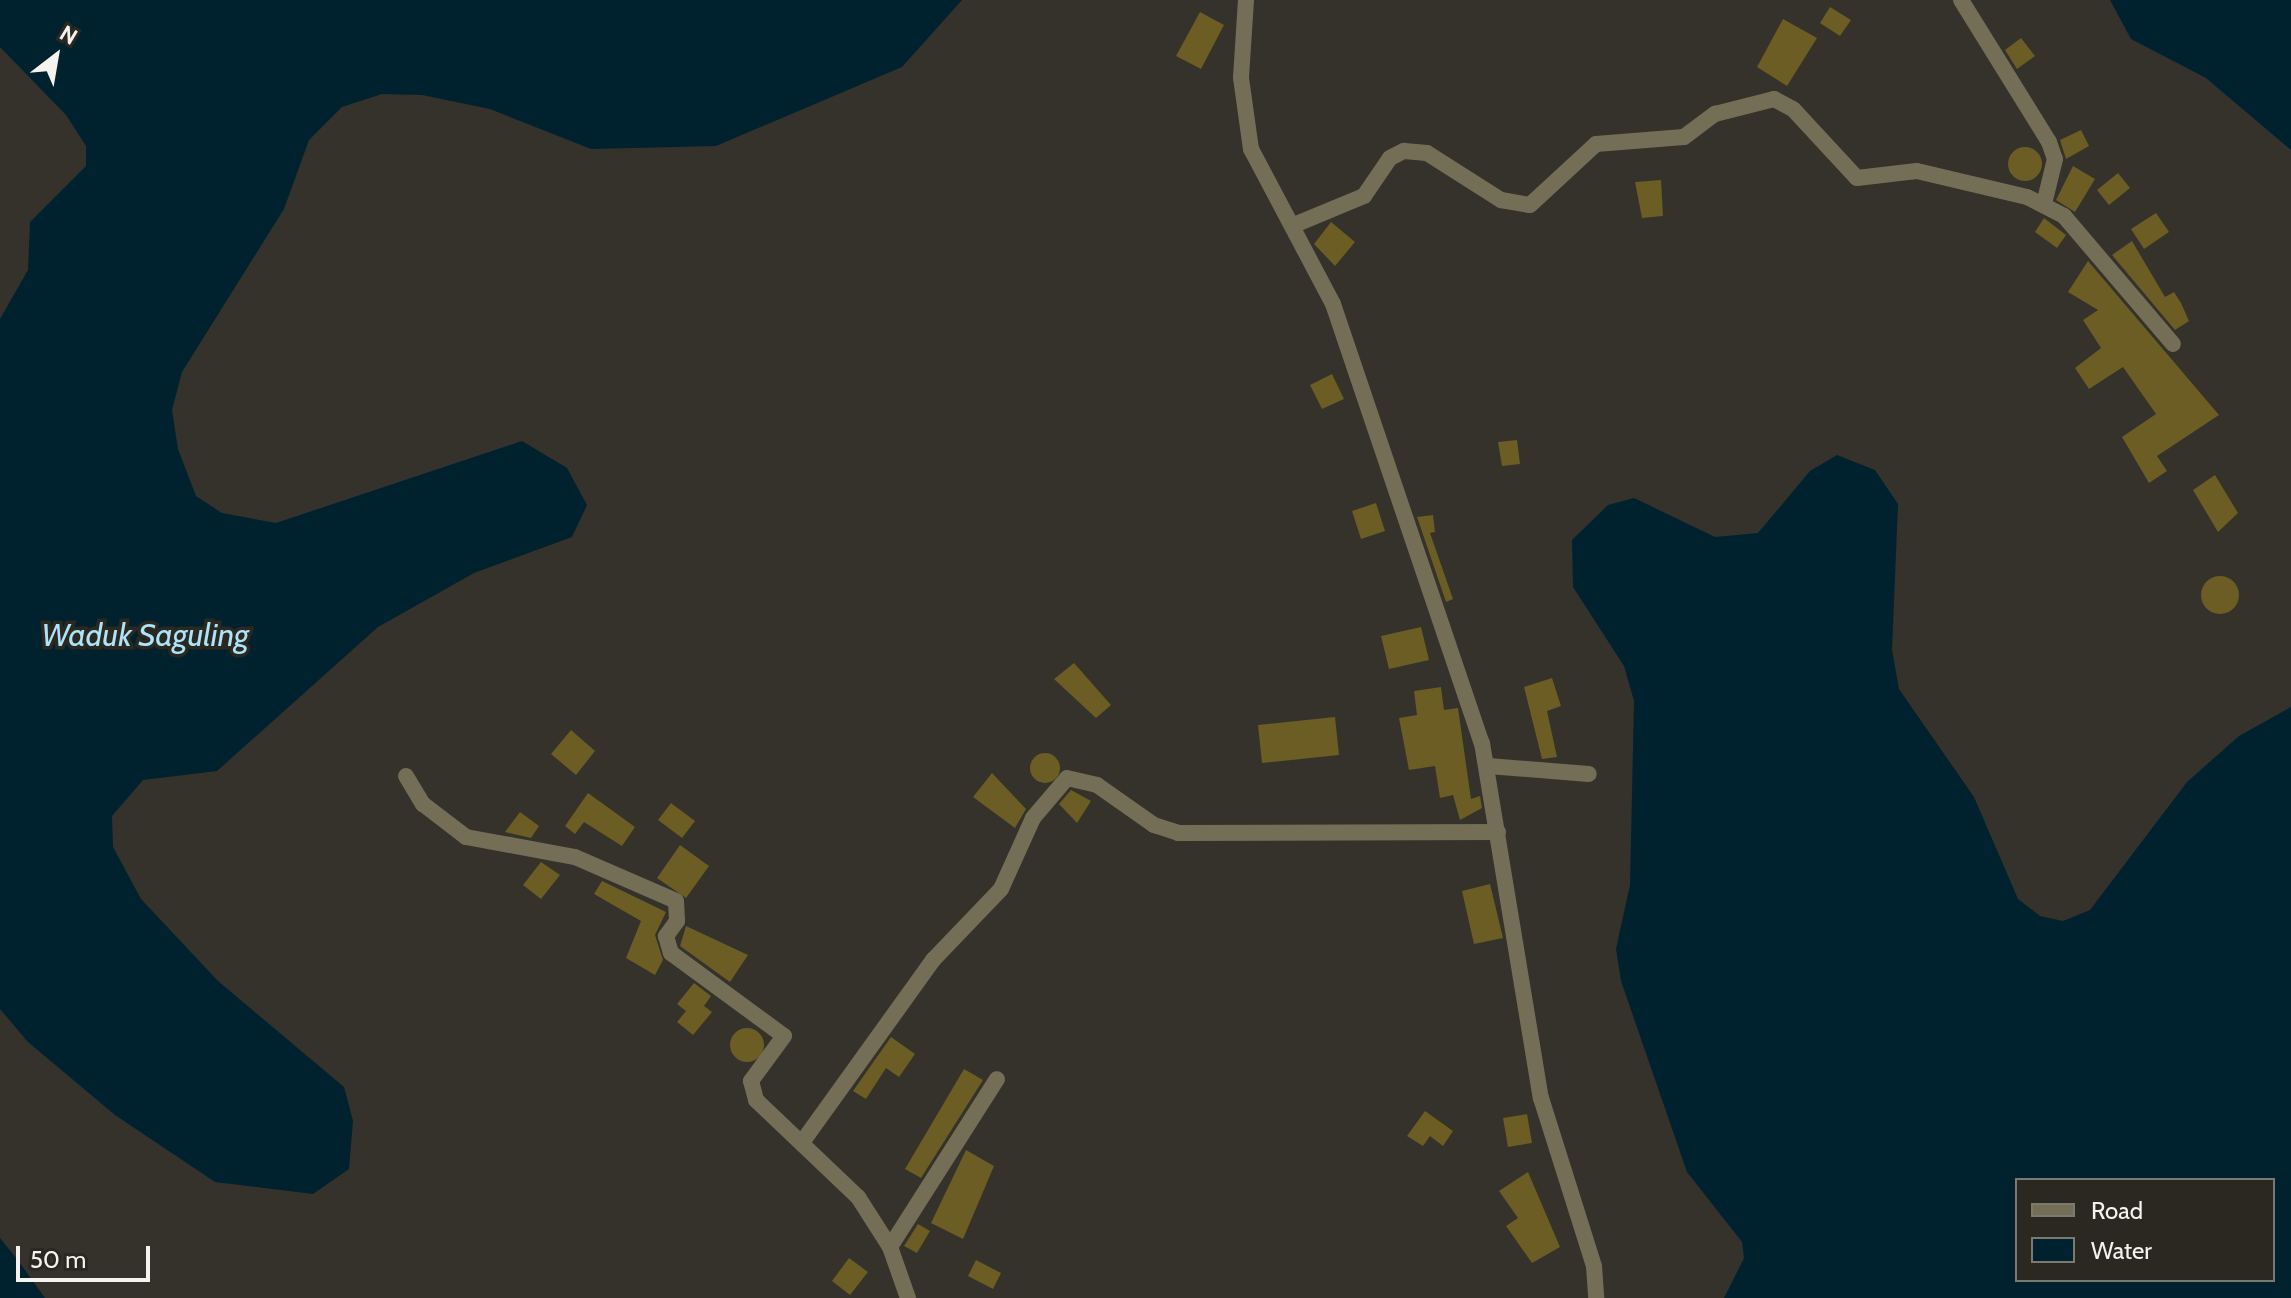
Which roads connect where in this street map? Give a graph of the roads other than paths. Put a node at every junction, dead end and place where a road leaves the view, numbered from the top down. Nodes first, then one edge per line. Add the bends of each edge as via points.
1 (1246, 0) edge
2 (1961, 0) edge
3 (2044, 204) junction
4 (1294, 225) junction
5 (2173, 344) dead end
6 (1488, 766) junction
7 (1589, 774) dead end
8 (406, 776) dead end
9 (1498, 832) junction
10 (997, 1079) dead end
11 (803, 1141) junction
12 (890, 1247) junction
13 (908, 1298) edge
14 (1596, 1298) edge

1 - 4 street via 1241,78 1251,149
2 - 3 street via 2049,142 2055,159
3 - 4 street via 1917,171 1857,178 1793,109 1766,98 1715,114 1684,137 1596,144 1530,205 1501,200 1427,153 1404,151 1390,158 1364,196
3 - 5 street via 2079,229
4 - 6 street via 1333,304
6 - 7 street
6 - 9 street
8 - 11 street via 423,804 466,837 575,857 676,901 677,921 666,936 671,953 780,1028 782,1042 754,1075 752,1090
9 - 11 street via 1178,833 1154,825 1097,785 1067,778 1033,818 1001,889 924,972
9 - 14 street via 1541,1098 1594,1266
10 - 12 street
11 - 12 street via 858,1197
12 - 13 street

